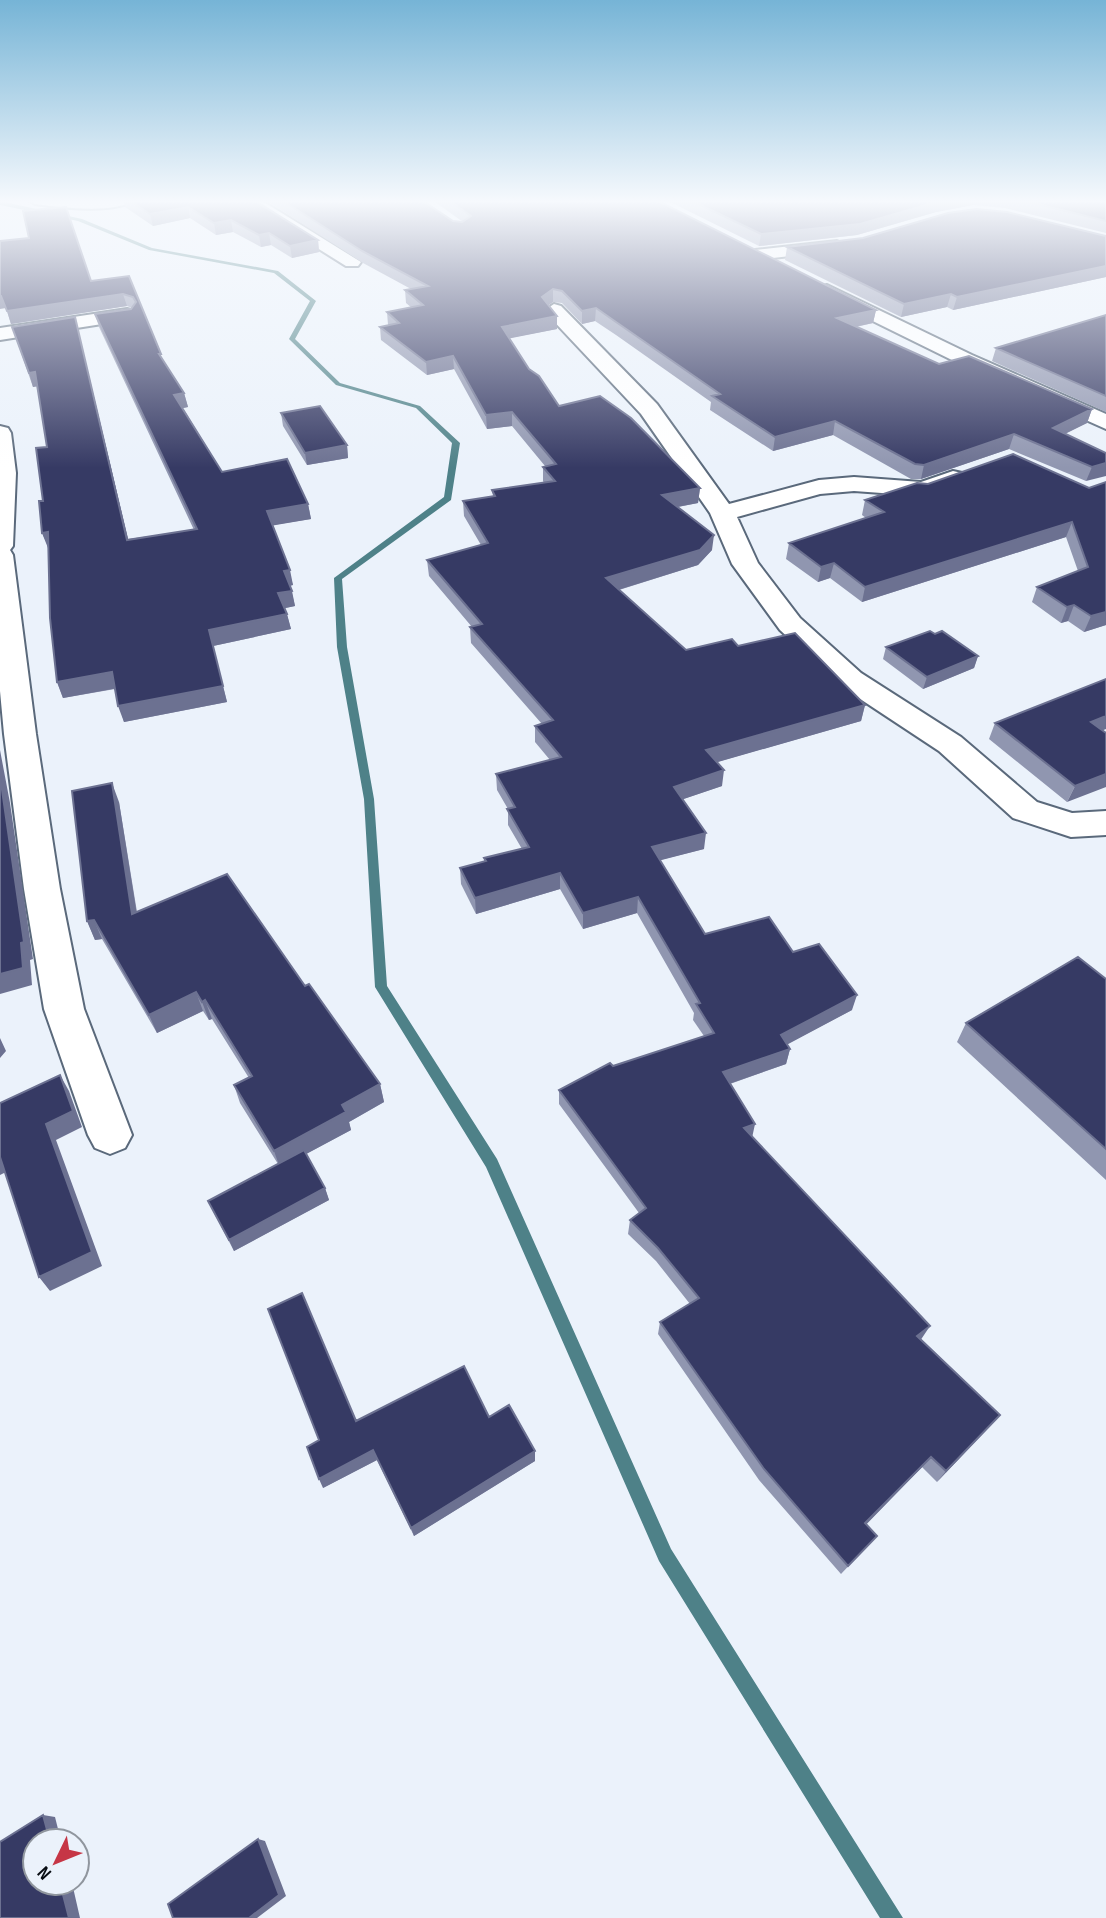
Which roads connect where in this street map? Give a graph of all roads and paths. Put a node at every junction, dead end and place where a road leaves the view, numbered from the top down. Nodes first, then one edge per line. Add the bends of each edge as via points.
1 (822, 289) edge
2 (554, 310) edge
3 (127, 316) edge
4 (0, 334) edge
5 (1106, 401) edge
6 (1078, 412) junction
7 (1106, 422) edge
8 (0, 433) edge
9 (972, 471) edge
10 (723, 513) junction
11 (0, 546) edge
12 (0, 555) edge
13 (1106, 823) edge
14 (110, 1135) dead end

1 - 6 street
2 - 10 street via 649,410
3 - 4 street
5 - 6 street
6 - 7 street
8 - 11 street via 4,473
9 - 10 street via 923,489 854,484 819,487
10 - 13 street via 745,564 790,624 850,679 950,744 1025,810 1071,825
12 - 14 street via 25,772 64,1009

